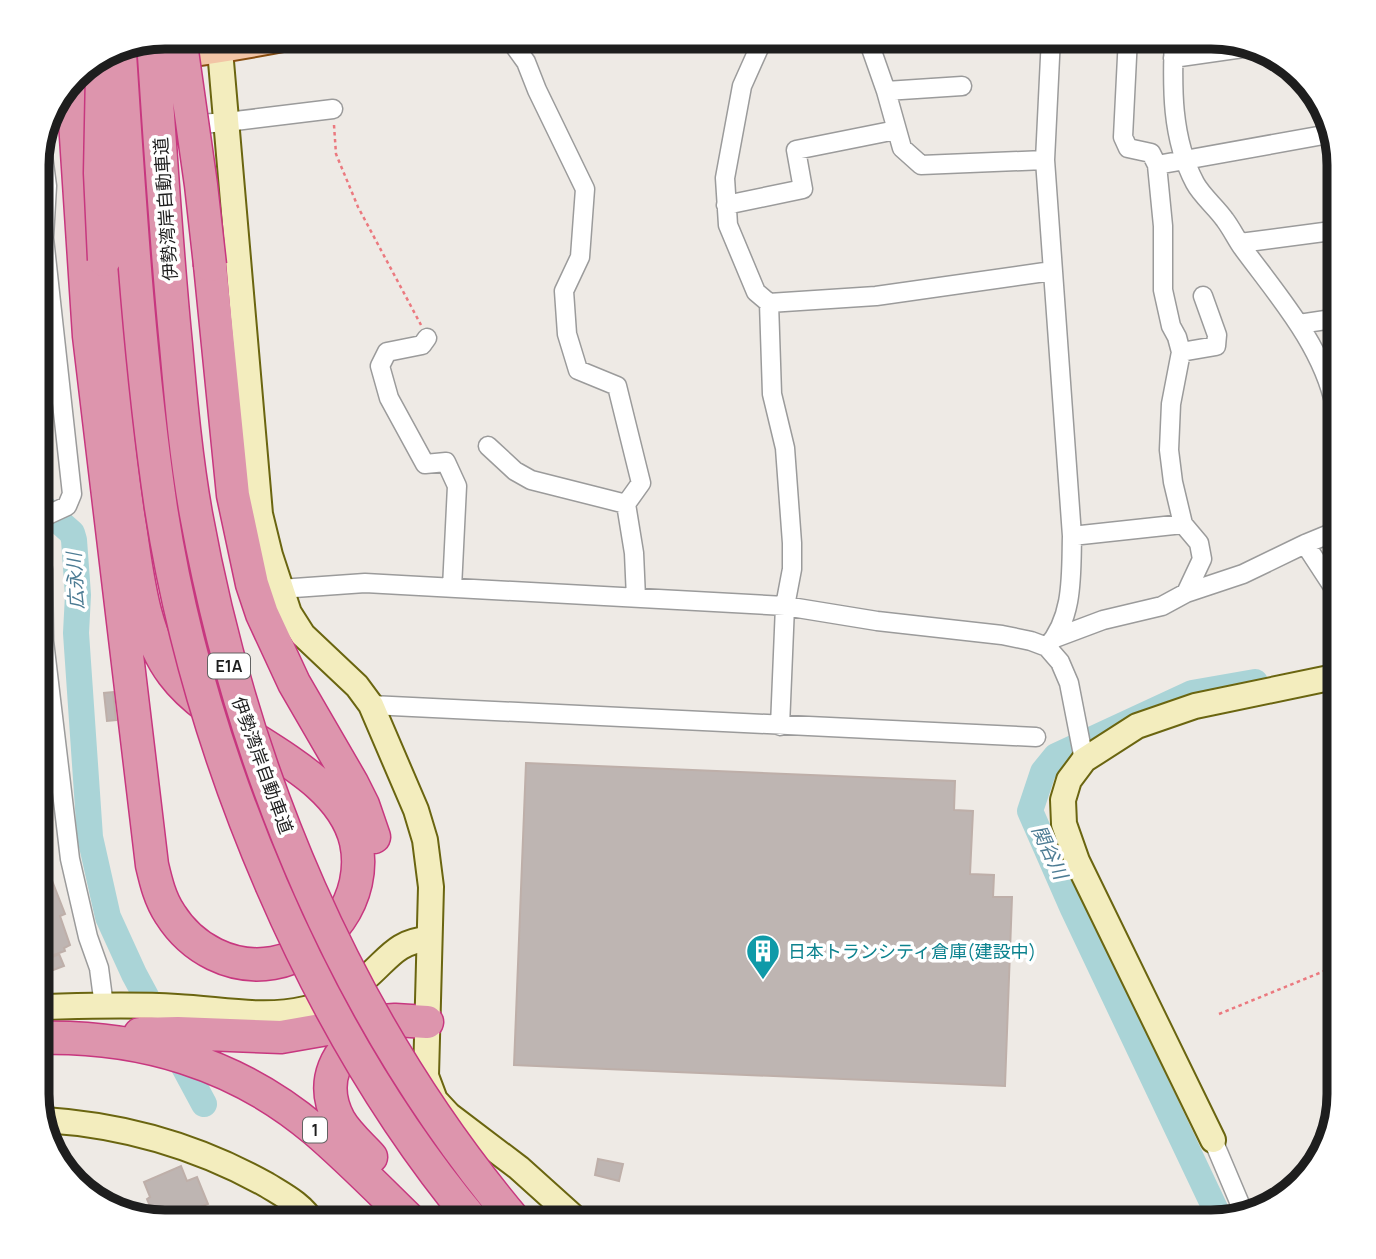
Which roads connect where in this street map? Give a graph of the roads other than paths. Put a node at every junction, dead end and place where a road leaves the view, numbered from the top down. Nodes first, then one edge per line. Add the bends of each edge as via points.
1 (182, 49) edge
2 (191, 49) edge
3 (221, 49) edge
4 (517, 49) edge
5 (759, 49) edge
6 (871, 49) edge
7 (1050, 49) edge
8 (1127, 49) edge
9 (1173, 49) edge
10 (154, 50) edge
11 (1227, 50) edge
12 (1173, 58) junction
13 (120, 59) edge
14 (116, 61) edge
15 (100, 70) edge
16 (962, 86) dead end
17 (886, 91) junction
18 (71, 97) edge
19 (333, 109) road end
20 (227, 122) junction
21 (57, 124) edge
22 (896, 130) junction
23 (97, 132) dead end
24 (1323, 135) edge
25 (1045, 160) junction
26 (1185, 160) junction
27 (1157, 165) junction
28 (49, 166) edge
29 (55, 185) junction
30 (726, 205) junction
31 (49, 213) edge
32 (1327, 232) edge
33 (1240, 243) junction
34 (1052, 271) junction
35 (49, 283) edge
36 (1203, 296) dead end
37 (769, 303) junction
38 (1327, 320) edge
39 (1299, 324) junction
40 (427, 338) road end
41 (1181, 352) junction
42 (1327, 377) edge
43 (488, 446) dead end
44 (626, 504) junction
45 (49, 514) edge
46 (1183, 524) junction
47 (1327, 535) edge
48 (1072, 536) junction
49 (1305, 544) junction
50 (1327, 578) edge
51 (452, 588) junction
52 (280, 589) junction
53 (1186, 593) junction
54 (636, 598) junction
55 (785, 606) junction
56 (1051, 643) junction
57 (1327, 678) edge
58 (49, 682) edge
59 (371, 705) junction
60 (780, 726) junction
61 (1036, 737) dead end
62 (1082, 748) junction
63 (429, 939) junction
64 (104, 1006) junction
65 (49, 1007) edge
66 (427, 1022) junction
67 (49, 1038) edge
68 (154, 1042) junction
69 (202, 1056) junction
70 (52, 1121) edge
71 (1213, 1140) joint
72 (1241, 1206) edge
73 (304, 1210) edge
74 (371, 1210) edge
75 (400, 1210) edge
76 (421, 1210) edge
77 (465, 1210) edge
78 (507, 1210) edge
79 (566, 1210) edge

1 - 29 highway, bridge via 201,185 233,495 244,554 277,648 352,783 376,846 372,900 355,933 330,958 296,975 255,980 212,971 181,951 148,903 131,821
2 - 14 main road
3 - 20 street
4 - 44 street via 585,189 580,257 564,291 567,334 578,370 617,386 641,484
5 - 30 street via 742,86 725,178
6 - 17 street
7 - 25 street
8 - 27 street via 1123,137 1128,148 1151,153
9 - 12 street
10 - 78 highway, 伊勢湾岸自動車道 / E1A, bridge via 183,419 195,512 231,676 283,824 343,960 418,1088
11 - 12 street
12 - 26 street via 1173,109
13 - 77 highway, 伊勢湾岸自動車道 / E1A, bridge via 150,419 178,597 198,680 252,836 314,974 375,1084
15 - 18 highway, bridge via 102,223 117,432 142,593 155,640 183,686 226,721 305,772 336,803 356,842 356,883 349,904 326,937 289,960 270,964 230,961 195,943 169,912 152,865 89,336
16 - 17 street
17 - 22 street
19 - 20 street
20 - 23 street
20 - 52 street via 257,489
21 - 29 highway
22 - 25 street via 902,148 921,165
22 - 30 street via 796,149 803,189
24 - 26 street
25 - 34 street
26 - 27 street
26 - 33 street via 1196,186
27 - 41 street via 1163,290
28 - 29 street
29 - 31 street
30 - 37 street via 728,226 752,281
32 - 33 street
33 - 39 street
34 - 37 street via 876,296
34 - 48 street
35 - 45 street via 72,494 66,506
36 - 41 street via 1217,335 1216,346
37 - 55 street via 772,394 785,448 792,542
38 - 39 street
39 - 42 street
40 - 51 street via 422,345 387,352 380,366 388,398 425,464 446,462 457,486
41 - 46 street via 1171,404 1169,450
43 - 44 street via 531,480
44 - 54 street
46 - 48 street
46 - 53 street via 1199,543 1202,559
47 - 49 street
48 - 56 street via 1069,598 1062,625
49 - 50 street
49 - 53 street via 1243,574
51 - 52 street via 365,583
51 - 54 street
52 - 59 street via 303,635
53 - 56 street via 1163,606 1103,621
54 - 55 street
55 - 56 street
55 - 60 street
56 - 62 street via 1069,683
57 - 62 street via 1195,706
58 - 64 street via 70,859 99,968
59 - 60 street
59 - 63 street via 425,841 431,887
60 - 61 street
62 - 71 street via 1063,800 1064,824 1077,861
63 - 64 street via 403,945 353,987 308,1009 255,1013
63 - 66 street
64 - 65 street
66 - 69 highway, 1 via 367,1022
66 - 76 highway via 385,1025 357,1037 337,1060 331,1086 341,1122
66 - 79 street via 426,1076 435,1100
67 - 68 highway, 1
68 - 69 highway
68 - 69 highway, 1
69 - 74 highway via 305,1133
69 - 75 highway, 1 via 288,1108
70 - 73 street via 129,1132 191,1150 247,1174
71 - 72 street

